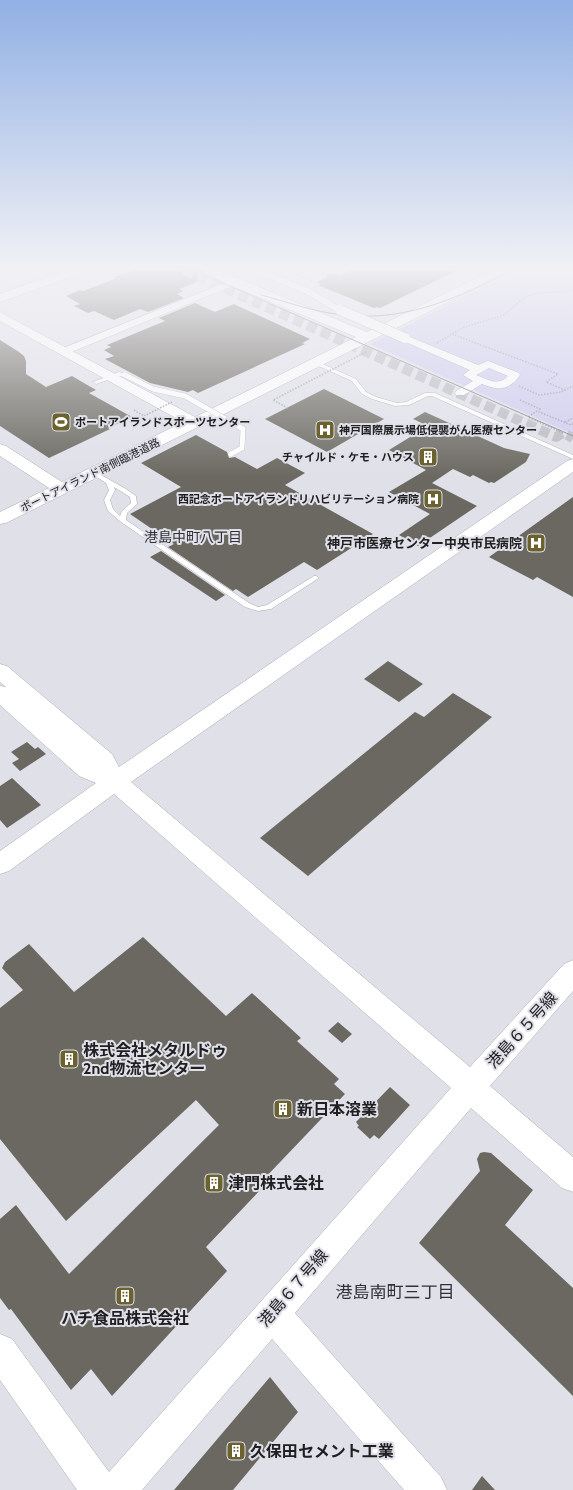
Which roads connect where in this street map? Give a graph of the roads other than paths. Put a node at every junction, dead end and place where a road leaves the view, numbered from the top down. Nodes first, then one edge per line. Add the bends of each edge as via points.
1 (21, 340) edge
2 (44, 340) edge
3 (93, 340) edge
4 (336, 340) edge
5 (363, 340) edge
6 (409, 340) edge
7 (65, 351) junction
8 (316, 362) junction
9 (478, 369) junction
10 (110, 376) junction
11 (96, 382) junction
12 (480, 382) junction
13 (460, 393) dead end
14 (166, 422) junction
15 (181, 423) junction
16 (0, 448) edge
17 (231, 454) dead end
18 (573, 457) edge
19 (573, 464) edge
20 (94, 473) junction
21 (108, 483) junction
22 (55, 485) junction
23 (0, 504) edge
24 (0, 520) edge
25 (123, 521) junction
26 (316, 578) dead end
27 (0, 671) edge
28 (0, 693) edge
29 (115, 781) junction
30 (0, 864) edge
31 (573, 972) edge
32 (471, 1087) junction
33 (573, 1177) edge
34 (272, 1313) junction
35 (0, 1351) edge
36 (99, 1490) edge
37 (118, 1490) edge
38 (428, 1490) edge

1 - 11 street
2 - 7 street
3 - 7 street
4 - 15 street, ポートアイランド南側臨港道路
5 - 8 street, ポートアイランド南側臨港道路
6 - 9 street, bridge
7 - 10 street
8 - 15 street, ポートアイランド南側臨港道路 via 195,423
8 - 18 lane via 354,380 364,393 374,398 397,405 433,394
9 - 12 street via 468,375
9 - 12 street via 488,364 515,375 513,384 495,386
10 - 11 lane
10 - 15 street
10 - 17 lane, bridge via 125,375 153,389 185,396 243,429 242,448
11 - 14 street
12 - 13 street
14 - 15 street, ポートアイランド南側臨港道路
14 - 22 street, ポートアイランド南側臨港道路
15 - 20 street, ポートアイランド南側臨港道路
16 - 22 street
19 - 29 street
20 - 21 lane
20 - 22 street, ポートアイランド南側臨港道路
21 - 25 lane via 112,490 107,500 110,510
21 - 25 lane via 133,496 134,504 124,512
22 - 23 street, ポートアイランド南側臨港道路
22 - 24 street, ポートアイランド南側臨港道路
25 - 26 lane via 247,605 258,609 269,607
27 - 29 street via 104,760
28 - 29 street via 88,770
29 - 30 street
29 - 32 street
31 - 32 street, 港島６５号線
32 - 33 street
32 - 34 street, 港島６７号線
34 - 37 street, 港島６７号線
34 - 38 street
35 - 36 street

